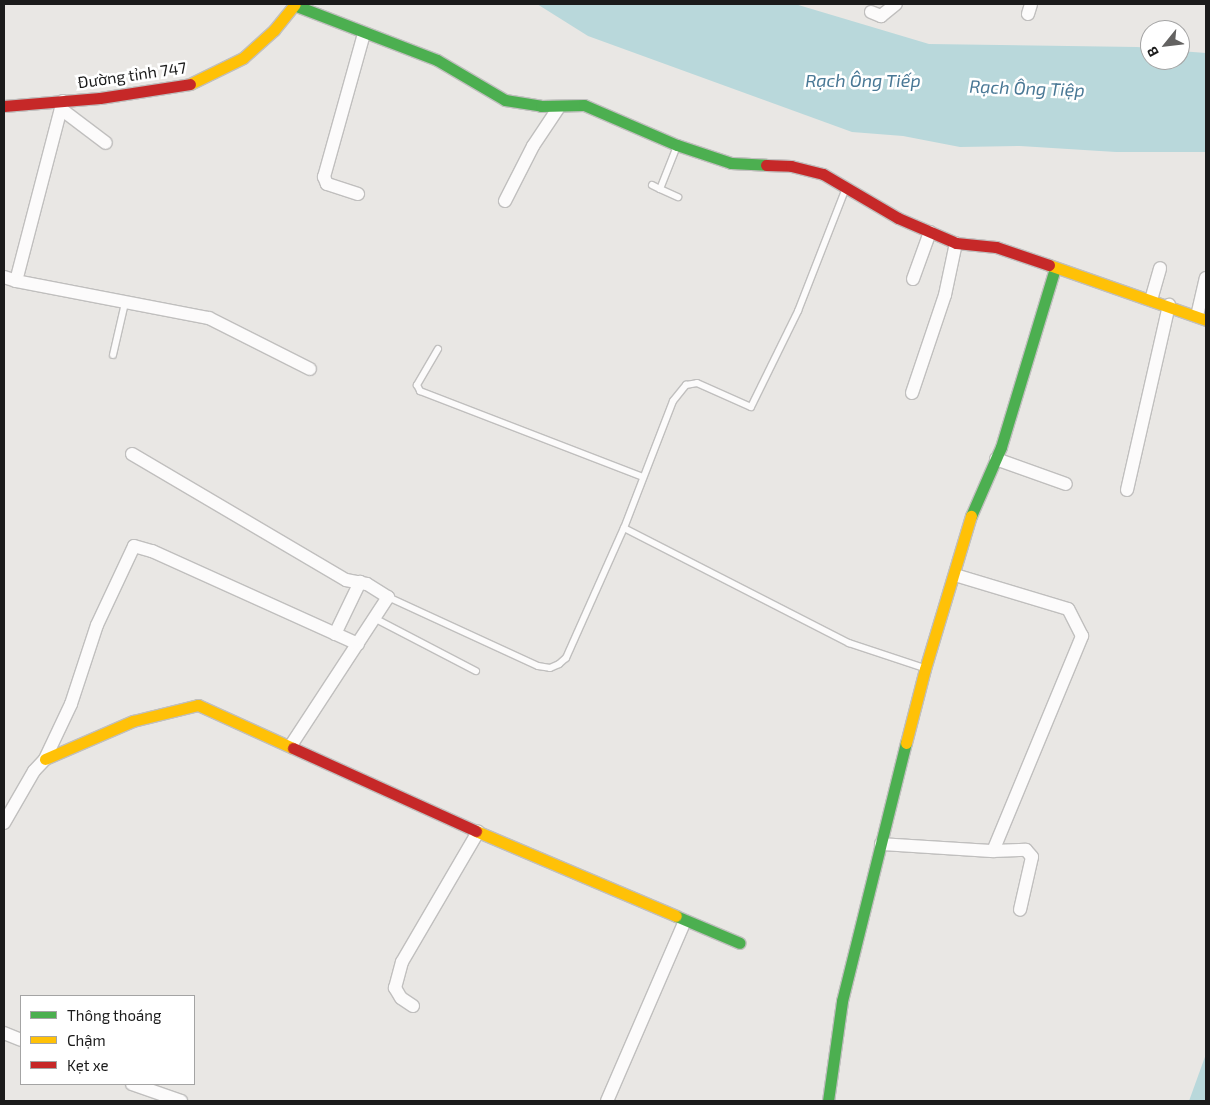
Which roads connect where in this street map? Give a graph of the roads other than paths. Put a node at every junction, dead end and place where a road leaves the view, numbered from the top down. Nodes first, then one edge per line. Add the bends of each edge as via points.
1 (896, 4) edge
2 (294, 5) edge
3 (872, 12) dead end
4 (364, 34) junction
5 (62, 105) junction
6 (4, 106) edge
7 (559, 107) junction
8 (106, 143) dead end
9 (677, 145) junction
10 (652, 185) dead end
11 (847, 187) junction
12 (660, 189) junction
13 (358, 194) dead end
14 (678, 197) dead end
15 (505, 201) dead end
16 (930, 232) junction
17 (956, 243) junction
18 (1055, 268) junction
19 (1160, 268) dead end
20 (1206, 278) edge
21 (10, 279) edge
22 (913, 279) dead end
23 (1151, 300) junction
24 (125, 304) junction
25 (1169, 305) junction
26 (1202, 318) edge
27 (438, 349) dead end
28 (113, 355) dead end
29 (310, 370) dead end
30 (912, 393) dead end
31 (132, 454) dead end
32 (996, 459) junction
33 (643, 477) junction
34 (1066, 484) dead end
35 (1127, 490) dead end
36 (624, 528) junction
37 (954, 575) junction
38 (364, 583) junction
39 (388, 597) junction
40 (374, 618) junction
41 (335, 634) junction
42 (358, 644) junction
43 (925, 668) junction
44 (476, 671) dead end
45 (292, 745) junction
46 (45, 759) junction
47 (4, 823) edge
48 (478, 832) junction
49 (881, 844) junction
50 (993, 851) junction
51 (1020, 910) dead end
52 (685, 921) junction
53 (740, 943) dead end
54 (414, 1006) dead end
55 (4, 1033) edge
56 (20, 1040) edge
57 (135, 1085) edge
58 (180, 1101) edge
59 (607, 1101) edge
60 (828, 1101) edge

1 - 3 street via 881,16
2 - 4 street
2 - 5 street, Đường tỉnh 747 via 274,30 243,58 202,81
4 - 7 street via 437,60 505,100
4 - 13 street via 324,177 327,184
5 - 6 street, Đường tỉnh 747
5 - 8 street
5 - 21 street
7 - 9 street via 584,105
7 - 15 street via 533,146
9 - 11 street via 731,163 791,166 823,174
9 - 12 lane
10 - 12 lane
11 - 16 street via 898,218
11 - 33 lane via 798,311 751,407 697,383 686,385 673,401
12 - 14 lane
16 - 17 street
16 - 22 street
17 - 18 street via 996,247
17 - 30 street via 945,295
18 - 23 street
18 - 32 street
19 - 23 street
20 - 26 street
21 - 24 street
23 - 25 street
24 - 28 lane
24 - 29 street via 209,318
25 - 26 street
25 - 35 street
27 - 33 lane via 417,385 420,391
31 - 38 street via 346,580
32 - 34 street
32 - 37 street via 974,508
33 - 36 lane
36 - 39 lane via 566,658 554,667 538,666
36 - 43 lane via 849,643
37 - 43 street
37 - 50 street via 1068,609 1082,636
38 - 39 street
38 - 41 street
39 - 40 street
40 - 42 street
40 - 44 lane
41 - 42 street
41 - 46 street via 152,551 134,546 97,624 71,704
42 - 45 street
43 - 49 street
45 - 46 street via 216,711 190,704 132,721
45 - 48 street
46 - 47 street via 34,771
48 - 52 street
48 - 54 street via 402,962 394,988 401,998
49 - 50 street
49 - 60 street via 842,1001
50 - 51 street via 1026,850 1032,857
52 - 53 street
52 - 59 street
55 - 56 street
57 - 58 street

